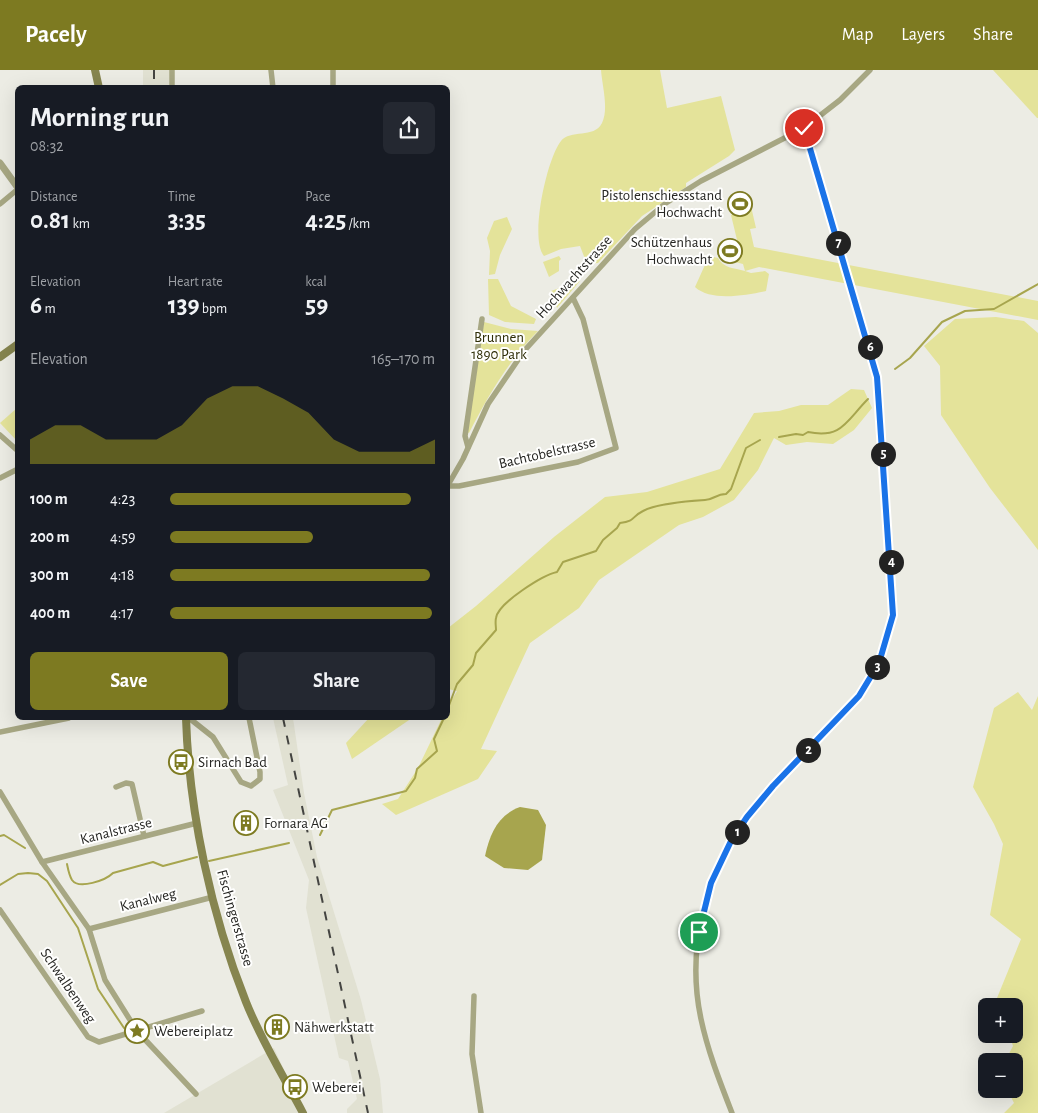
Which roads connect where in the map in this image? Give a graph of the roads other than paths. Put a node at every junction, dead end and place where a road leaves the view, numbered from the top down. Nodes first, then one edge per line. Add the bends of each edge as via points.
1 (95, 70) edge
2 (172, 70) edge
3 (271, 70) edge
4 (333, 70) edge
5 (870, 70) edge
6 (98, 85) edge
7 (172, 85) edge
8 (273, 85) edge
9 (333, 85) edge
10 (804, 128) junction
11 (0, 163) edge
12 (15, 184) edge
13 (15, 191) edge
14 (0, 204) edge
15 (573, 298) junction
16 (482, 319) dead end
17 (15, 346) edge
18 (0, 357) edge
19 (0, 435) edge
20 (468, 447) junction
21 (15, 448) edge
22 (15, 470) edge
23 (0, 478) edge
24 (450, 481) edge
25 (450, 485) edge
26 (59, 720) edge
27 (188, 720) edge
28 (191, 720) edge
29 (249, 720) edge
30 (0, 732) edge
31 (116, 787) dead end
32 (0, 792) edge
33 (197, 823) junction
34 (144, 836) junction
35 (42, 862) junction
36 (213, 897) junction
37 (0, 910) edge
38 (89, 929) junction
39 (474, 996) dead end
40 (202, 1010) dead end
41 (137, 1031) junction
42 (196, 1094) dead end
43 (303, 1113) edge
44 (481, 1113) edge
45 (732, 1113) edge

1 - 6 main road
2 - 7 street
3 - 8 street
4 - 9 street
5 - 10 street, Hochwachtstrasse via 840,100
10 - 15 street, Hochwachtstrasse via 734,163 666,204 635,229
10 - 45 street via 877,377 893,615 886,647 870,680 853,703 747,817 731,841 711,883 699,932 696,976 708,1047
11 - 12 street
13 - 14 street
15 - 20 street, Hochwachtstrasse via 524,351 488,404
15 - 25 street, Bachtobelstrasse via 583,319 616,448 578,462
16 - 20 street via 465,436
17 - 18 main road
19 - 21 street
20 - 24 street, Hochwachtstrasse
22 - 23 street
26 - 30 street
27 - 33 main road, Fischingerstrasse via 189,774
28 - 29 street via 213,737 240,782 251,786 260,779 260,772
31 - 34 street via 132,784
32 - 35 street
33 - 34 street, Kanalstrasse
33 - 36 main road, Fischingerstrasse
34 - 35 street, Kanalstrasse
35 - 38 street
36 - 38 street, Kanalweg
36 - 43 main road, Fischingerstrasse via 246,1002
37 - 41 street, Schwalbenweg via 88,1037 99,1042
38 - 41 street via 105,980
39 - 44 street via 472,1054
40 - 41 street, Schwalbenweg
41 - 42 street

